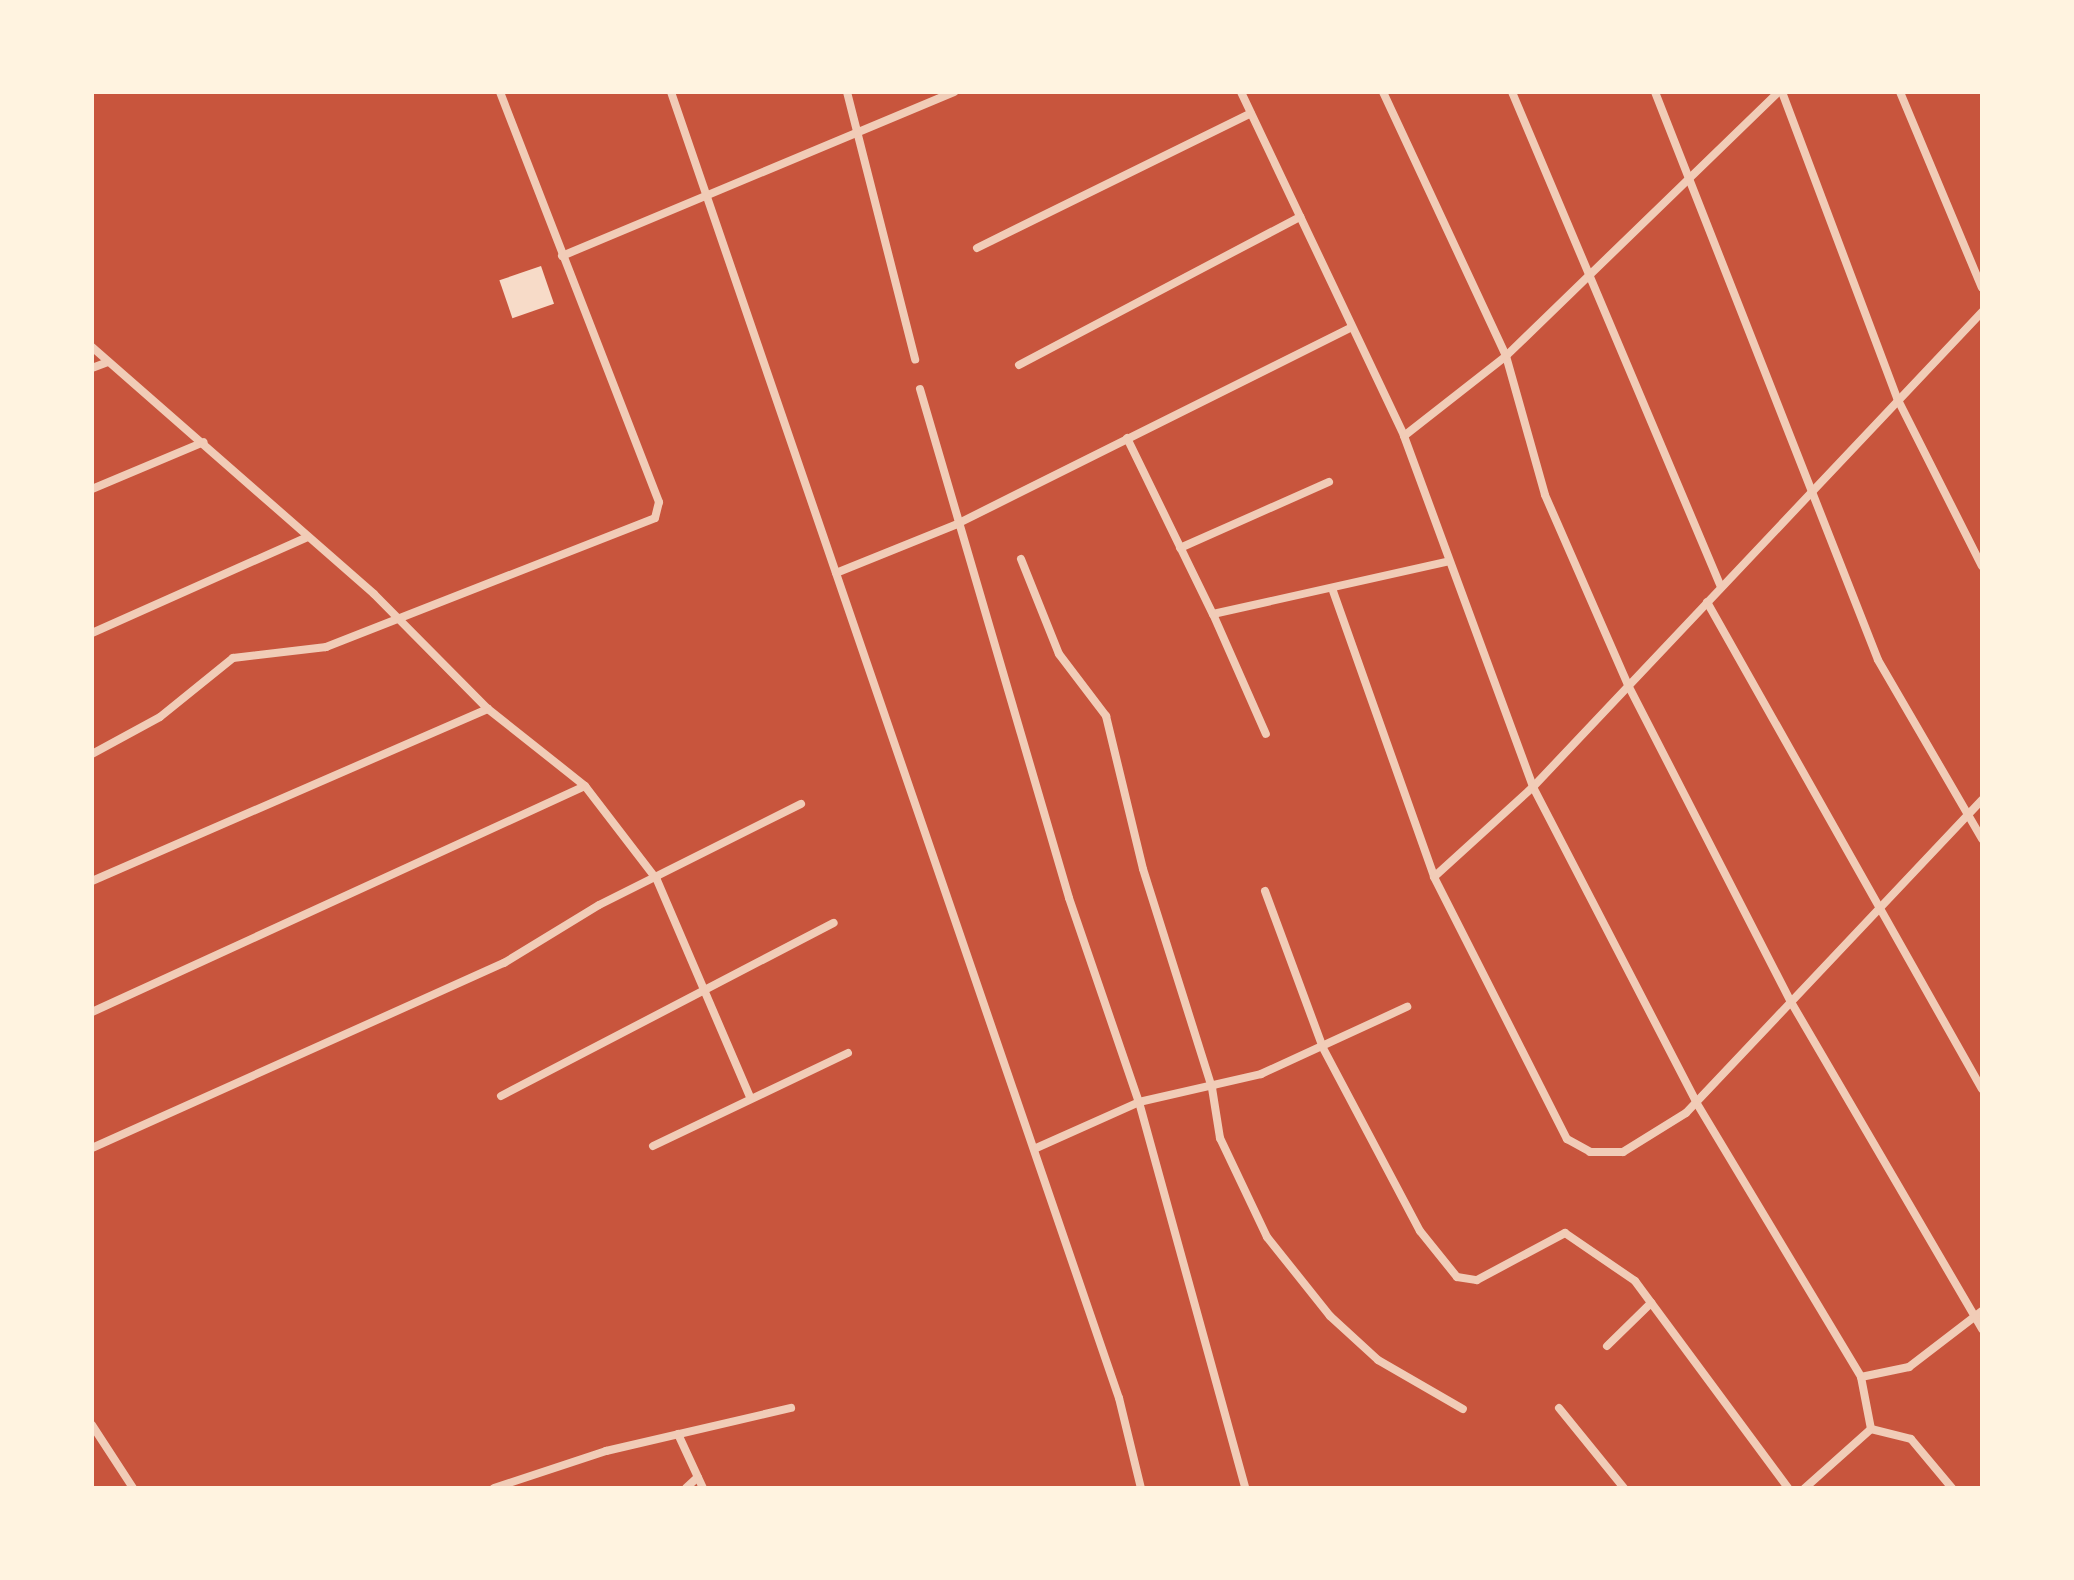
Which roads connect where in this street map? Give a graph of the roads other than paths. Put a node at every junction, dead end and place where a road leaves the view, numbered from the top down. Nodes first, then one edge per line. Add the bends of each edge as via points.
1 (500, 92) edge
2 (671, 92) edge
3 (847, 92) edge
4 (952, 92) edge
5 (1241, 92) edge
6 (1383, 92) edge
7 (1512, 92) edge
8 (1655, 92) edge
9 (1780, 92) edge
10 (1900, 92) edge
11 (1251, 113) junction
12 (862, 130) junction
13 (1688, 176) junction
14 (708, 194) junction
15 (1300, 217) junction
16 (977, 248) dead end
17 (562, 256) junction
18 (1588, 269) junction
19 (1982, 288) edge
20 (1982, 312) edge
21 (1352, 327) junction
22 (92, 347) edge
23 (1506, 356) junction
24 (915, 359) dead end
25 (108, 362) junction
26 (1019, 365) dead end
27 (92, 368) edge
28 (920, 389) dead end
29 (1898, 400) junction
30 (1404, 436) junction
31 (1127, 438) junction
32 (204, 442) junction
33 (1329, 482) dead end
34 (92, 489) edge
35 (1808, 495) junction
36 (957, 524) junction
37 (308, 537) junction
38 (1180, 548) junction
39 (1021, 559) dead end
40 (1446, 562) junction
41 (1982, 566) edge
42 (836, 573) junction
43 (1721, 587) junction
44 (1333, 591) junction
45 (1707, 602) junction
46 (1213, 614) junction
47 (403, 621) junction
48 (92, 633) edge
49 (1628, 685) junction
50 (488, 709) junction
51 (1266, 734) dead end
52 (92, 754) edge
53 (585, 786) junction
54 (1533, 787) junction
55 (1982, 800) edge
56 (801, 804) dead end
57 (1968, 815) junction
58 (1982, 839) edge
59 (1434, 877) junction
60 (657, 880) junction
61 (92, 881) edge
62 (1265, 891) dead end
63 (1879, 909) junction
64 (834, 923) dead end
65 (706, 989) junction
66 (1791, 1002) junction
67 (1407, 1007) dead end
68 (92, 1012) edge
69 (1323, 1048) junction
70 (848, 1053) dead end
71 (1212, 1088) junction
72 (1982, 1089) edge
73 (501, 1096) dead end
74 (750, 1097) junction
75 (1139, 1102) junction
76 (1696, 1102) junction
77 (653, 1146) dead end
78 (92, 1148) edge
79 (1034, 1149) junction
80 (1651, 1303) junction
81 (1982, 1311) edge
82 (1974, 1320) junction
83 (1982, 1329) edge
84 (1607, 1346) dead end
85 (1861, 1377) junction
86 (791, 1408) dead end
87 (1559, 1408) dead end
88 (1463, 1409) dead end
89 (92, 1425) edge
90 (1871, 1429) junction
91 (678, 1434) junction
92 (698, 1477) junction
93 (130, 1487) edge
94 (494, 1488) edge
95 (686, 1488) edge
96 (703, 1488) edge
97 (1141, 1488) edge
98 (1245, 1488) edge
99 (1624, 1488) edge
100 (1788, 1488) edge
101 (1805, 1488) edge
102 (1952, 1488) edge

1 - 17 street
2 - 14 street
3 - 12 street
4 - 12 street
5 - 11 street
6 - 23 street
7 - 18 street
8 - 13 street
9 - 13 street
9 - 29 street
10 - 19 street
11 - 15 street
11 - 16 street
12 - 14 street
12 - 24 street
13 - 18 street
13 - 35 street
14 - 17 street
14 - 42 street
15 - 21 street
15 - 26 street
17 - 47 street via 659,511
18 - 23 street
18 - 43 street
20 - 29 street
21 - 30 street
21 - 31 street
22 - 25 street
23 - 30 street
23 - 49 street via 1545,495
25 - 27 street
25 - 32 street
28 - 36 street
29 - 35 street
29 - 41 street
30 - 40 street
31 - 36 street
31 - 38 street
32 - 34 street
32 - 37 street
33 - 38 street
35 - 43 street
35 - 57 street via 1878,660
36 - 42 street
36 - 75 street via 1019,711 1069,898
37 - 47 street
37 - 48 street
38 - 46 street
39 - 71 street via 1059,654 1106,716 1143,869
40 - 44 street
40 - 54 street
42 - 79 street
43 - 45 street
44 - 46 street
44 - 59 street
45 - 49 street
45 - 63 street
46 - 51 street
47 - 50 street
47 - 52 street via 326,647 233,658 160,717
49 - 54 street
49 - 66 street
50 - 53 street
50 - 61 street
53 - 60 street
53 - 68 street
54 - 59 street
54 - 76 street
55 - 57 street
56 - 60 street
57 - 58 street
57 - 63 street
59 - 76 street via 1567,1139 1590,1152 1623,1152
60 - 65 street
60 - 78 street via 405,1010
62 - 69 street
63 - 66 street
63 - 72 street
64 - 65 street
65 - 73 street
65 - 74 street
66 - 76 street
66 - 82 street
67 - 69 street
69 - 71 street
69 - 80 street via 1420,1231 1457,1277 1477,1280 1565,1233 1635,1281
70 - 74 street
71 - 75 street
71 - 88 street via 1220,1138 1267,1237 1330,1316 1378,1360
74 - 77 street
75 - 79 street
75 - 98 street
76 - 85 street
79 - 97 street via 1119,1398
80 - 84 street
80 - 100 street
81 - 82 street
82 - 83 street
82 - 85 street via 1909,1367
85 - 90 street
86 - 91 street
87 - 99 street
89 - 93 street
90 - 101 street
90 - 102 street via 1911,1439
91 - 92 street
91 - 94 street
92 - 95 street
92 - 96 street

